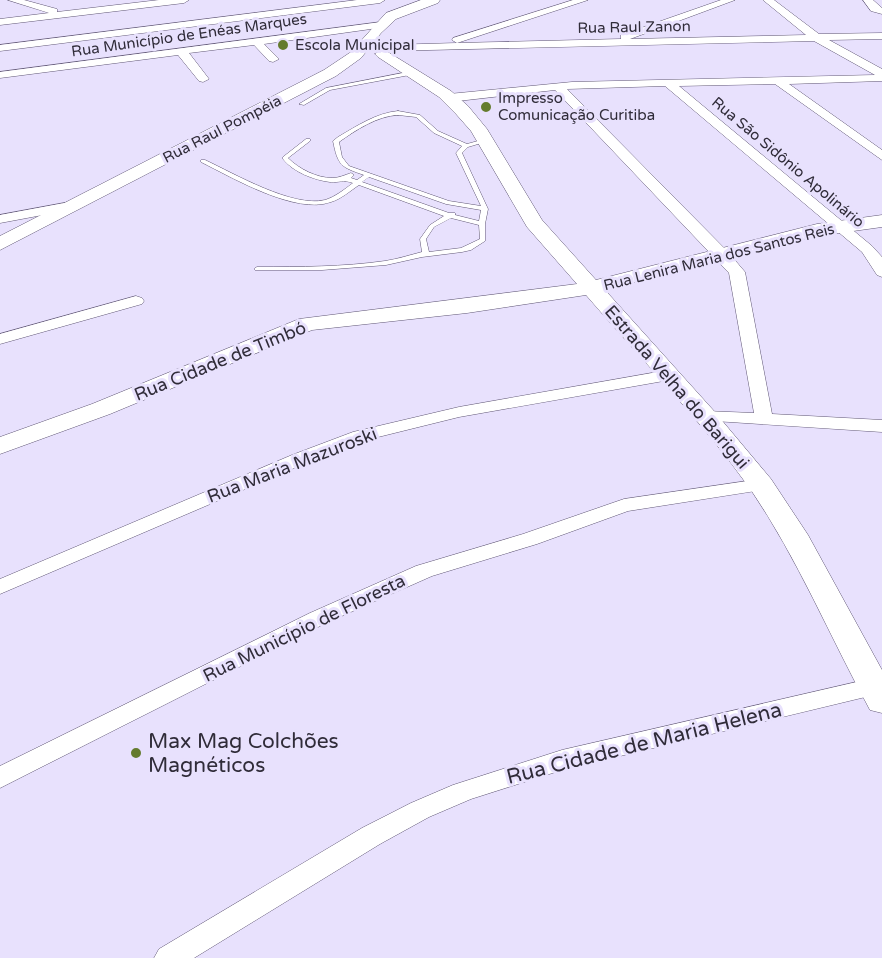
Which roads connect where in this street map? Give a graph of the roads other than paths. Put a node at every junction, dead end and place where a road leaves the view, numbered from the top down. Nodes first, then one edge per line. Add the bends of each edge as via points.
1 (13, 0) edge
2 (46, 0) edge
3 (135, 0) edge
4 (184, 0) edge
5 (380, 0) edge
6 (583, 0) edge
7 (730, 0) edge
8 (768, 0) edge
9 (868, 0) edge
10 (426, 1) edge
11 (33, 6) junction
12 (110, 9) junction
13 (882, 11) edge
14 (64, 14) junction
15 (793, 20) junction
16 (0, 22) edge
17 (381, 25) junction
18 (882, 36) edge
19 (864, 37) junction
20 (817, 38) junction
21 (256, 41) junction
22 (609, 43) junction
23 (436, 47) junction
24 (0, 48) edge
25 (105, 48) junction
26 (374, 50) junction
27 (181, 51) junction
28 (273, 59) dead end
29 (413, 73) junction
30 (0, 75) edge
31 (882, 76) edge
32 (203, 79) dead end
33 (777, 80) junction
34 (667, 82) junction
35 (557, 86) junction
36 (449, 98) junction
37 (302, 104) dead end
38 (308, 140) dead end
39 (476, 143) junction
40 (882, 156) edge
41 (203, 161) dead end
42 (358, 171) junction
43 (368, 175) junction
44 (346, 178) junction
45 (358, 182) junction
46 (75, 205) junction
47 (464, 206) junction
48 (485, 209) junction
49 (450, 216) junction
50 (3, 218) edge
51 (882, 221) edge
52 (38, 224) junction
53 (482, 225) junction
54 (839, 226) junction
55 (0, 244) edge
56 (426, 254) junction
57 (723, 255) junction
58 (257, 269) dead end
59 (882, 272) edge
60 (591, 289) junction
61 (136, 302) dead end
62 (0, 339) edge
63 (669, 375) junction
64 (705, 416) junction
65 (764, 419) junction
66 (882, 426) edge
67 (0, 446) edge
68 (761, 485) junction
69 (0, 587) edge
70 (878, 694) edge
71 (0, 778) edge
72 (169, 958) edge

1 - 11 street
2 - 11 street
3 - 12 street
4 - 12 street
5 - 25 street
6 - 23 street
7 - 22 street
8 - 15 street
9 - 13 street
10 - 17 main road, Rua Raul Pompéia
11 - 14 street
12 - 14 street
14 - 16 street
15 - 19 street
15 - 20 street
17 - 21 street, Rua Município de Enéas Marques
17 - 26 main road, Rua Raul Pompéia
18 - 19 street, Rua Raul Zanon
19 - 20 street, Rua Raul Zanon
20 - 22 street, Rua Raul Zanon
20 - 31 street
21 - 27 street, Rua Município de Enéas Marques
21 - 28 street
22 - 23 street, Rua Raul Zanon
23 - 26 street, Rua Raul Zanon
24 - 25 street
25 - 27 street, Rua Município de Enéas Marques
25 - 30 street, Rua Município de Enéas Marques
26 - 29 main road, Estrada Velha do Barigui
26 - 46 main road, Rua Raul Pompéia
27 - 32 street
29 - 36 main road, Estrada Velha do Barigui
29 - 37 lane via 328,89
31 - 33 street
33 - 34 street
33 - 40 street
34 - 35 street
34 - 54 street, Rua São Sidônio Apolinário
35 - 36 street
35 - 57 street
36 - 39 main road, Estrada Velha do Barigui via 469,118
38 - 44 lane via 285,161 327,179
39 - 42 lane via 429,130 418,116 380,115 336,141 339,157 347,167
39 - 48 lane via 459,153 459,158
39 - 60 main road, Estrada Velha do Barigui via 534,224
41 - 45 lane via 296,202 329,201
42 - 43 lane
42 - 44 lane
43 - 45 lane
43 - 47 lane
44 - 45 lane
45 - 49 lane
46 - 50 street
46 - 52 main road, Rua Raul Pompéia
47 - 48 lane
47 - 49 lane
48 - 53 lane
49 - 53 lane
49 - 56 lane via 432,226 423,239
50 - 52 street
51 - 54 main road, Rua Lenira Maria dos Santos Reis
52 - 55 main road, Rua Raul Pompéia
53 - 56 lane via 483,240 470,250
54 - 57 main road, Rua Lenira Maria dos Santos Reis
54 - 59 street, Rua São Sidônio Apolinário via 874,256
56 - 58 lane via 315,270
57 - 60 main road, Rua Lenira Maria dos Santos Reis
57 - 65 street via 740,280
60 - 63 main road, Estrada Velha do Barigui
60 - 67 main road, Rua Cidade de Timbó via 308,324
61 - 62 street
63 - 64 main road, Estrada Velha do Barigui
63 - 69 street, Rua Maria Mazuroski via 469,410 360,436
64 - 65 street
64 - 68 main road, Estrada Velha do Barigui
65 - 66 street
68 - 70 main road, Estrada Velha do Barigui via 793,533
68 - 71 street, Rua Município de Floresta via 624,505 413,576 318,618
70 - 72 street, Rua Cidade de Maria Helena via 562,760 462,792 371,836

